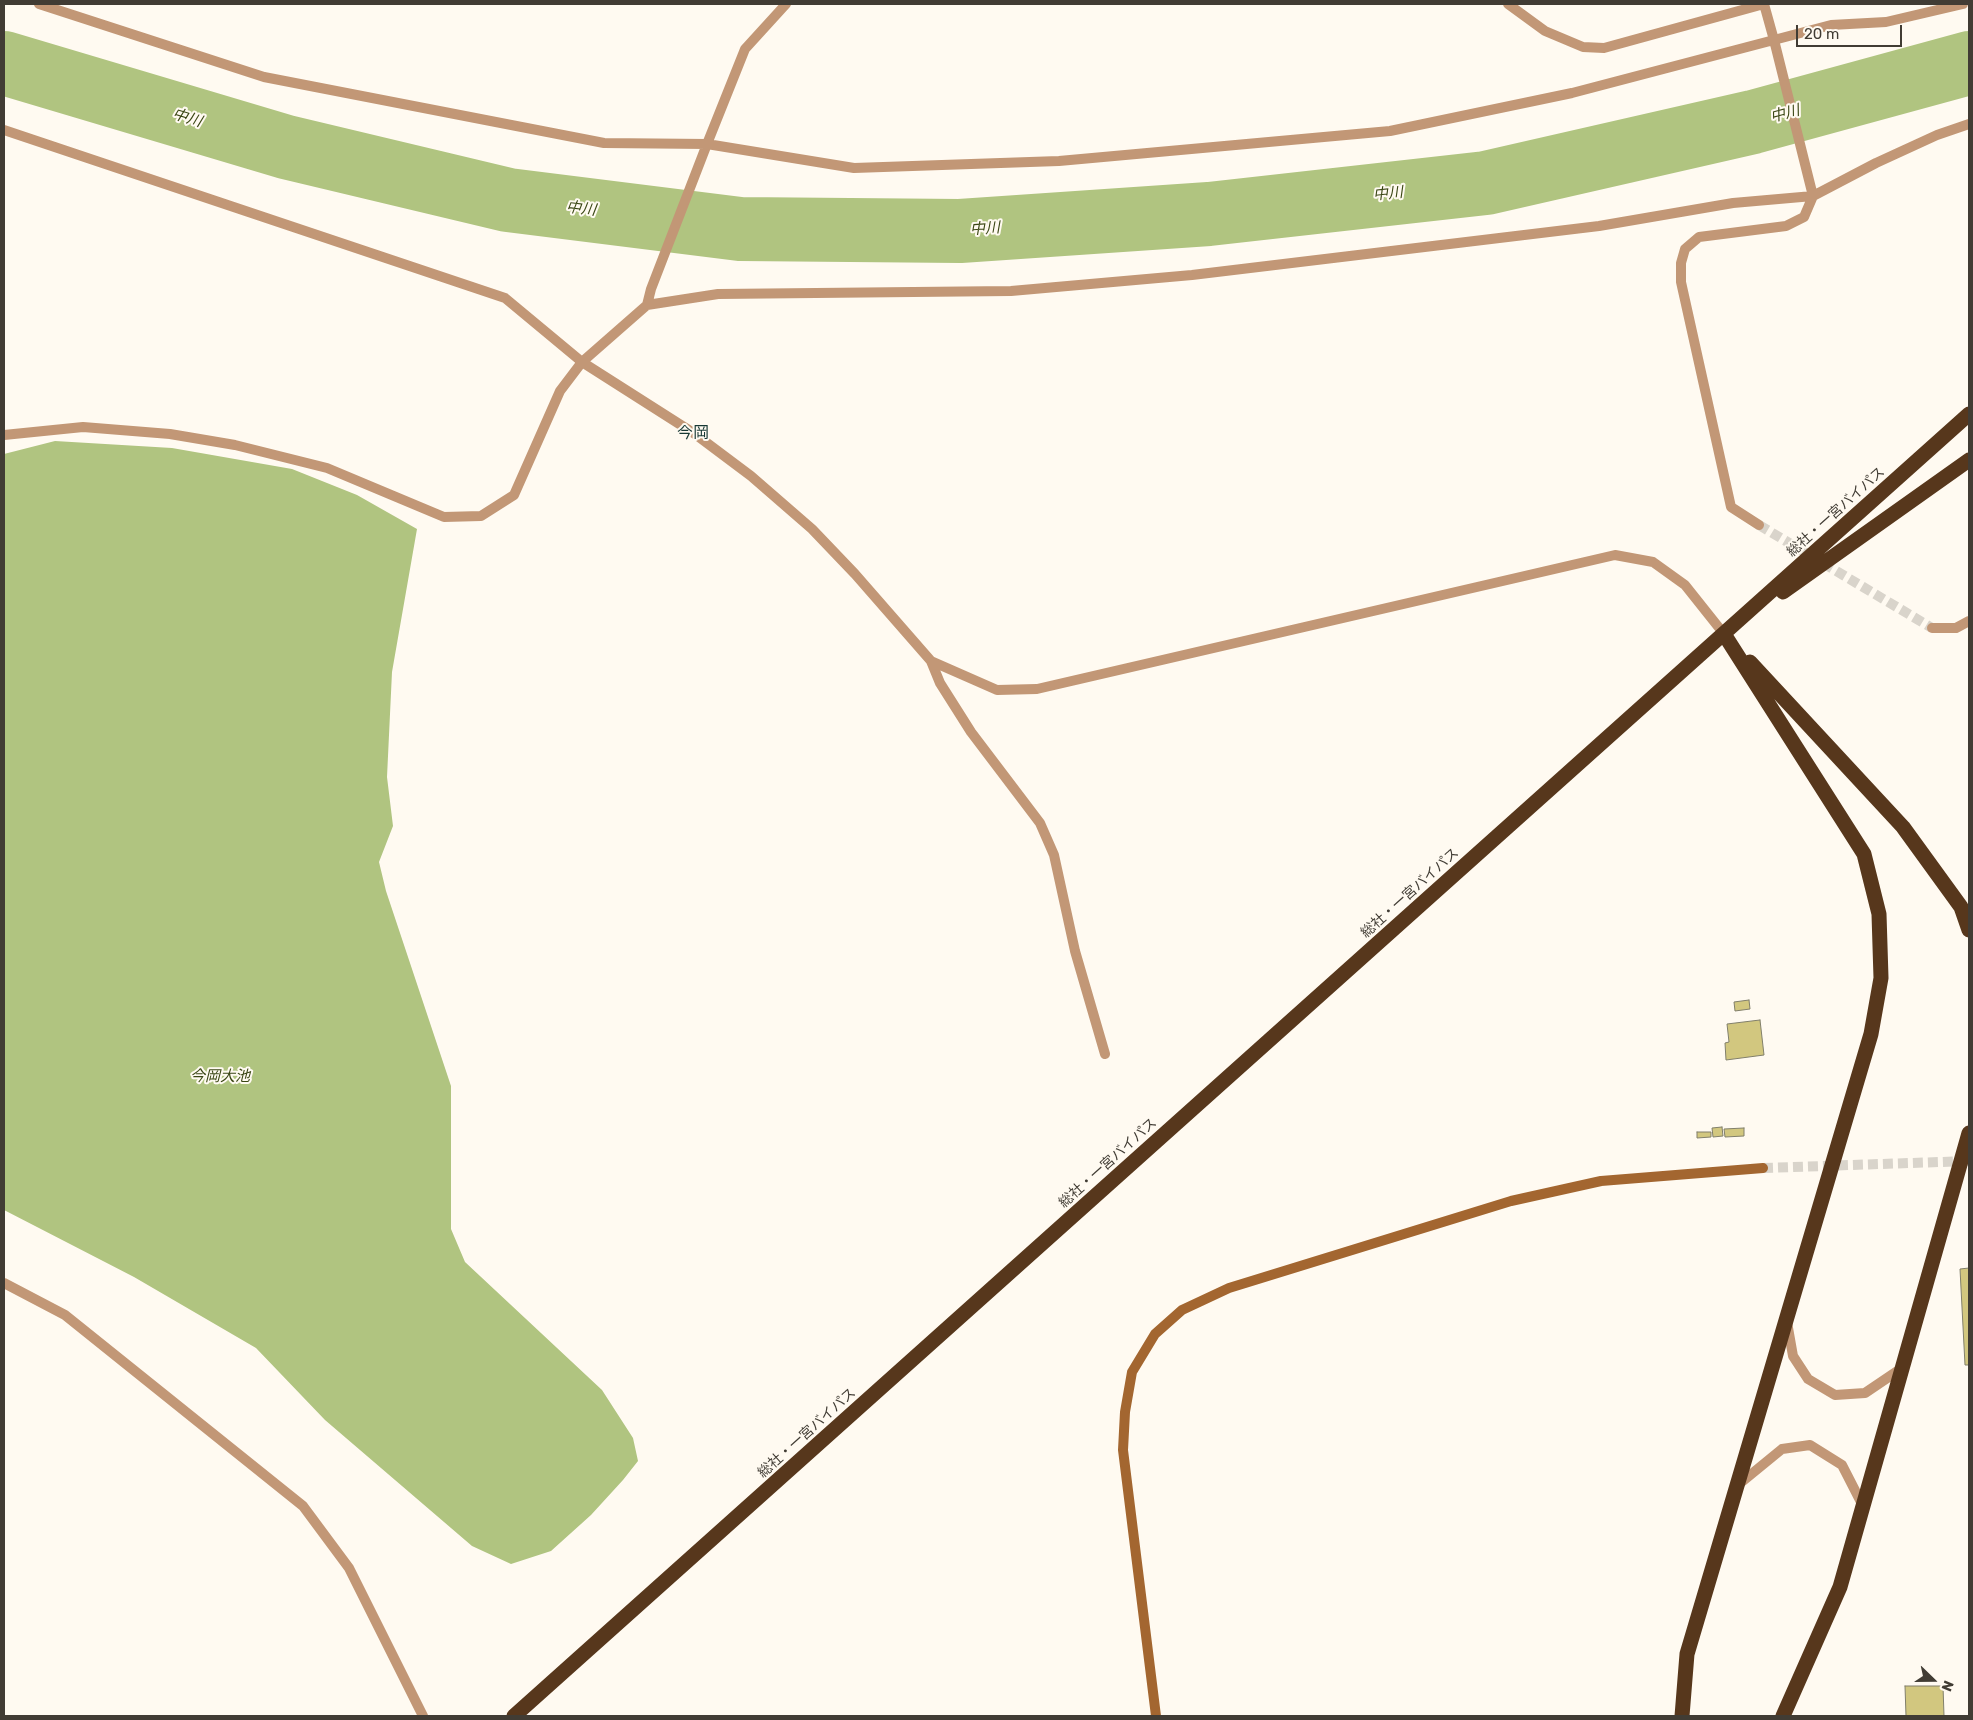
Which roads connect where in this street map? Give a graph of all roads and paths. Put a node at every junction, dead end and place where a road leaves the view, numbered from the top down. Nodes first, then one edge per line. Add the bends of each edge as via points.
1 (40, 4) edge
2 (786, 4) edge
3 (1508, 4) edge
4 (1964, 4) edge
5 (1774, 40) junction
6 (1969, 124) edge
7 (4, 130) edge
8 (707, 144) junction
9 (1813, 196) junction
10 (647, 305) junction
11 (582, 362) junction
12 (1969, 414) edge
13 (4, 435) edge
14 (1969, 460) edge
15 (1759, 524) tunnel mouth
16 (1969, 621) edge
17 (1932, 628) tunnel mouth
18 (1724, 634) junction
19 (931, 661) junction
20 (1969, 930) edge
21 (1105, 1054) dead end
22 (1969, 1134) edge
23 (1763, 1168) tunnel mouth
24 (4, 1283) edge
25 (1787, 1318) junction
26 (1902, 1368) junction
27 (1735, 1488) junction
28 (1863, 1506) junction
29 (423, 1716) edge
30 (514, 1716) edge
31 (1156, 1716) edge
32 (1682, 1716) edge
33 (1783, 1716) edge

1 - 8 street via 264,77 604,143
2 - 8 street via 745,49
3 - 5 street via 1545,31 1583,47 1604,48 1764,4
4 - 5 street via 1886,22 1831,25
5 - 8 street via 1572,93 1390,131 1059,161 854,168
5 - 9 street
6 - 9 street via 1937,135
7 - 11 street via 505,298
8 - 10 street
9 - 10 street via 1733,203 1599,226 1192,275 1011,291 718,294
9 - 15 street via 1804,217 1786,226 1699,237 1686,249 1682,263 1681,282 1731,507
10 - 11 street
11 - 13 street via 560,391 514,495 481,516 444,517 327,468 235,445 170,434 83,427
11 - 19 street via 695,434 751,476 812,529
12 - 18 highway, 総社・一宮バイパス
14 - 18 highway, 総社・一宮バイパス
16 - 17 street via 1956,628
18 - 19 street via 1685,585 1653,562 1615,556 1036,689 997,690
18 - 20 highway via 1903,827 1961,907
18 - 25 highway via 1864,854 1879,914 1881,978 1871,1034
18 - 30 highway, 総社・一宮バイパス
19 - 21 street via 940,684 971,732 1040,822 1054,855 1075,950
22 - 26 highway
23 - 31 street via 1601,1181 1512,1201 1229,1288 1182,1310 1155,1334 1132,1372 1123,1450
24 - 29 street via 65,1314 303,1506 349,1568
25 - 26 street via 1793,1356 1808,1379 1835,1395 1865,1393
25 - 27 highway
26 - 28 highway
27 - 28 street via 1782,1449 1810,1445 1842,1465
27 - 32 highway via 1687,1654
28 - 33 highway via 1840,1587

